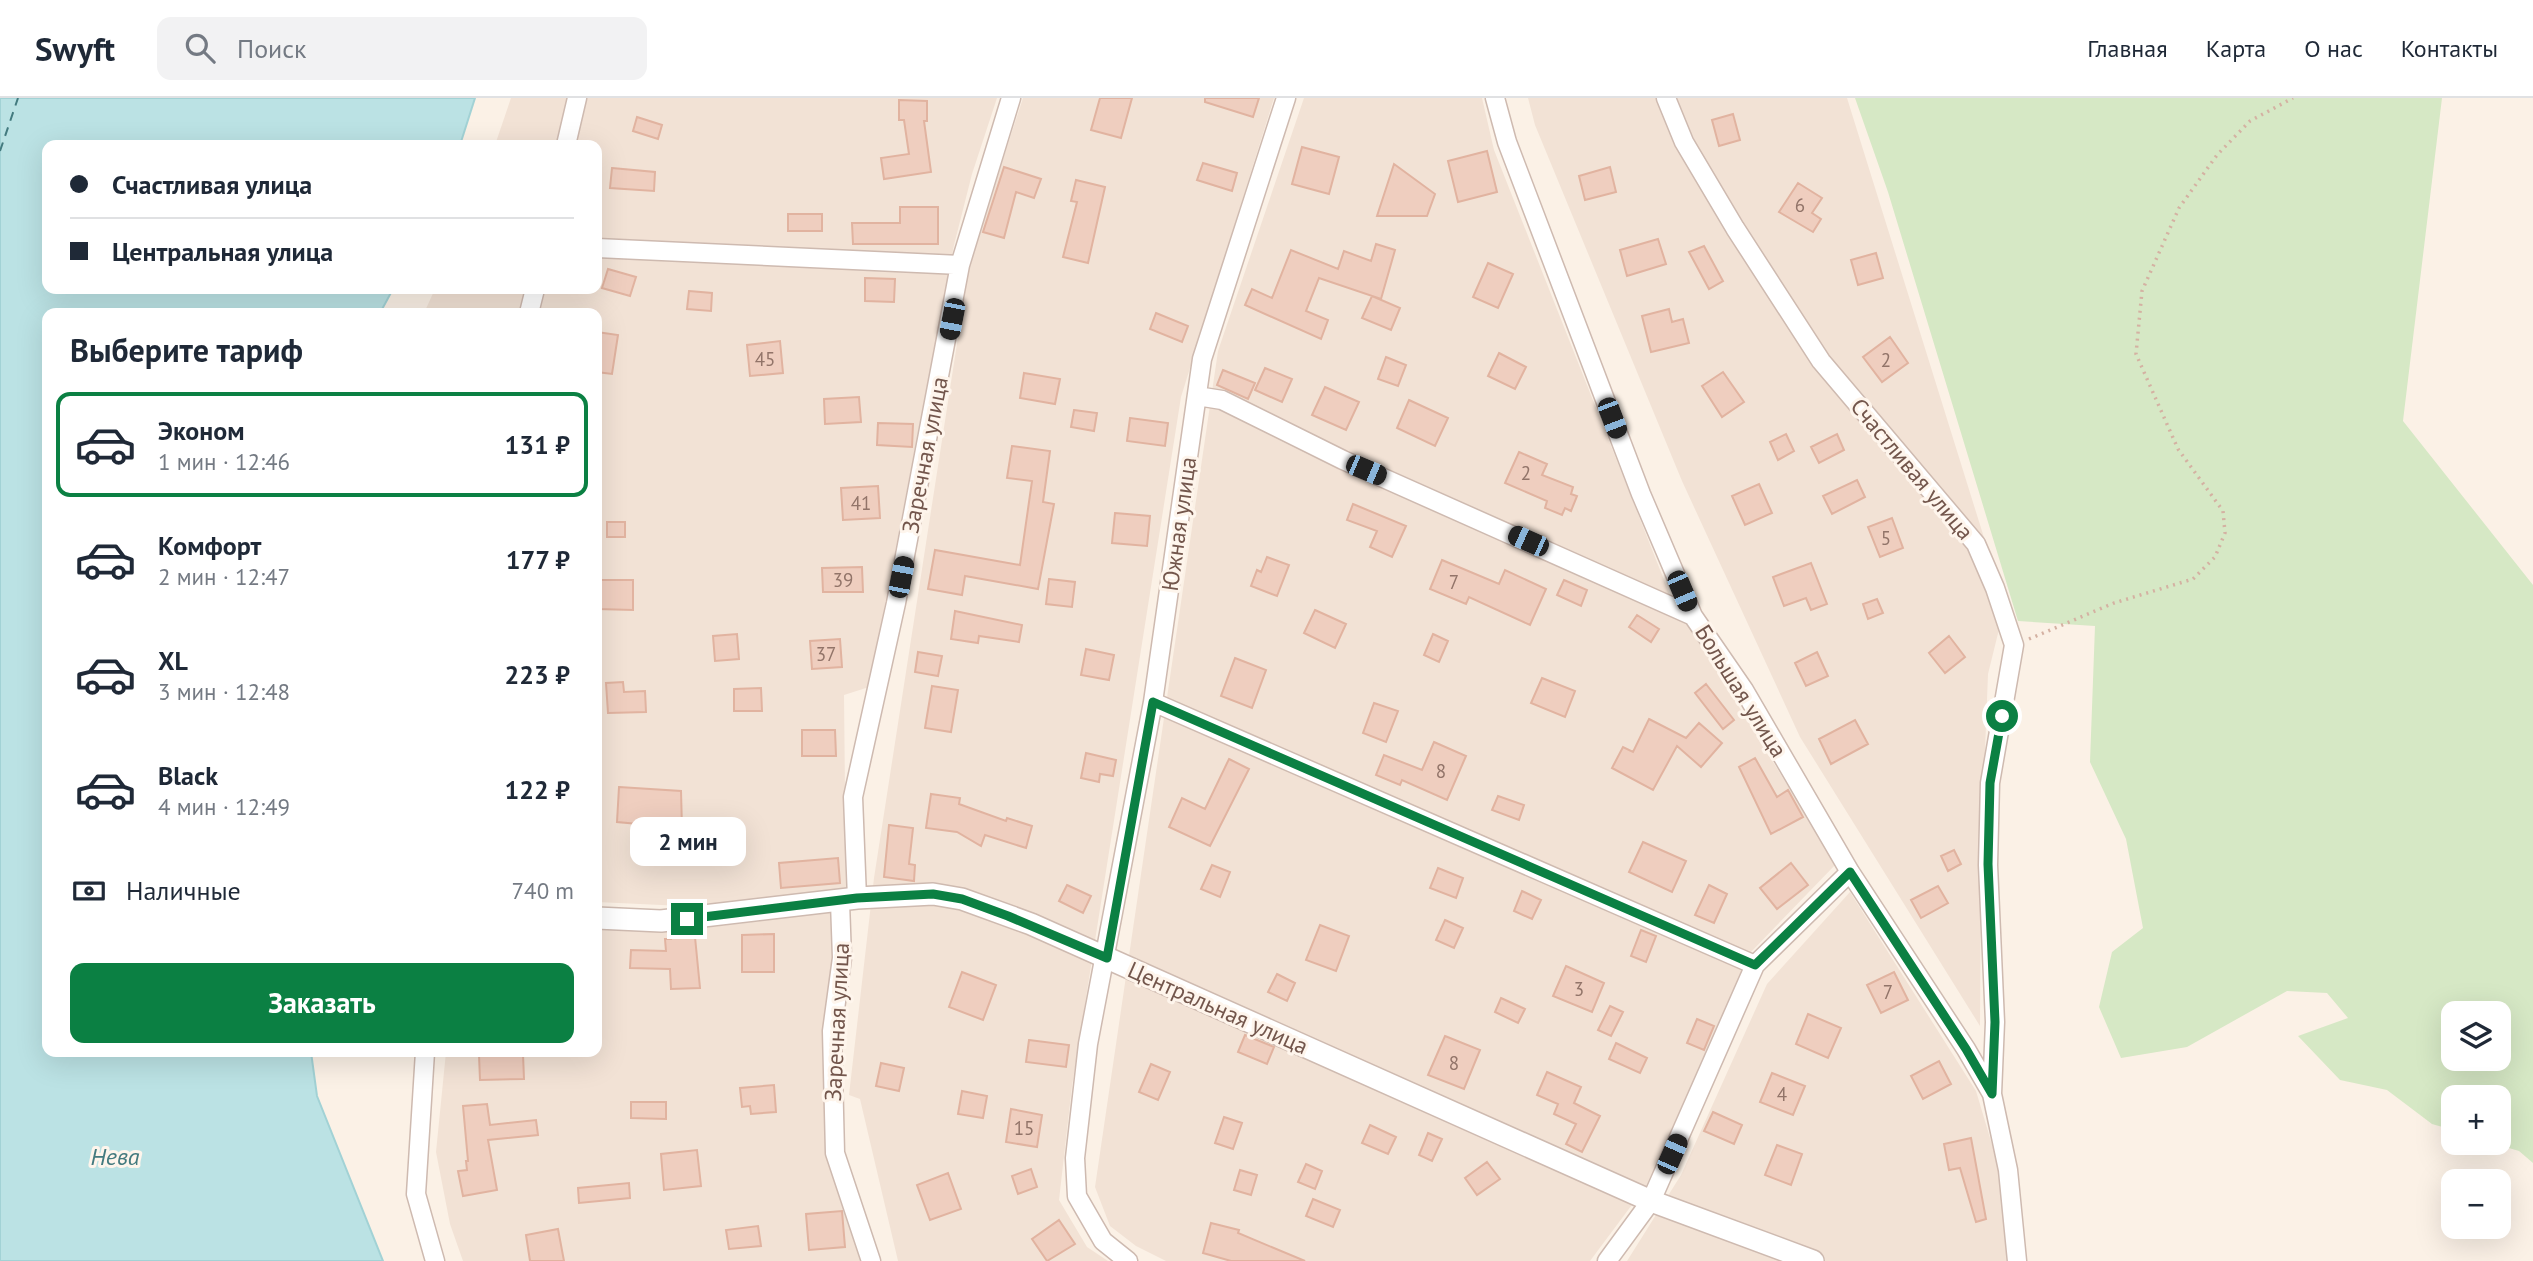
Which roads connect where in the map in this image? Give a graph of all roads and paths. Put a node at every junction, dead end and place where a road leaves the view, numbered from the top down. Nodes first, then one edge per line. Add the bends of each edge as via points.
1 (577, 98) edge
2 (1011, 98) edge
3 (1286, 98) edge
4 (1495, 98) edge
5 (1666, 98) edge
6 (2293, 98) edge
7 (567, 140) edge
8 (602, 248) edge
9 (960, 265) junction
10 (1197, 396) junction
11 (1693, 616) junction
12 (2014, 645) junction
13 (1153, 702) junction
14 (1850, 872) junction
15 (849, 900) junction
16 (602, 918) edge
17 (1107, 958) junction
18 (1755, 965) junction
19 (425, 1057) edge
20 (1992, 1094) junction
21 (1651, 1201) junction
22 (435, 1261) edge
23 (871, 1261) edge
24 (1128, 1261) edge
25 (1607, 1261) edge
26 (1813, 1261) edge
27 (2017, 1261) edge

1 - 7 street
2 - 9 street, Заречная улица
3 - 10 street, Южная улица via 1202,359
4 - 11 street, Большая улица via 1507,142 1631,468
5 - 12 street, Счастливая улица via 1684,142 1821,361 1976,544
6 - 12 path via 2250,121 2217,155 2179,208 2142,291 2136,354 2178,449 2223,511 2225,533 2215,557 2193,579 2113,603
8 - 9 street
9 - 15 street, Заречная улица via 896,603 853,797
10 - 11 street via 1222,400 1343,460
10 - 13 street, Южная улица
11 - 14 street, Большая улица via 1744,690
12 - 20 street, Счастливая улица via 1990,783
13 - 17 street, Южная улица
13 - 18 street
14 - 18 street
14 - 20 street, Большая улица
15 - 16 street, Центральная улица via 661,921
15 - 17 street, Центральная улица via 933,894 962,899
15 - 23 street, Заречная улица via 832,1031 835,1153
17 - 21 street, Центральная улица
17 - 24 street, Южная улица via 1088,1044 1075,1157 1077,1196 1103,1241
18 - 21 street
19 - 22 street via 416,1194
20 - 27 street, Большая улица via 2008,1170
21 - 25 street
21 - 26 street, Центральная улица

